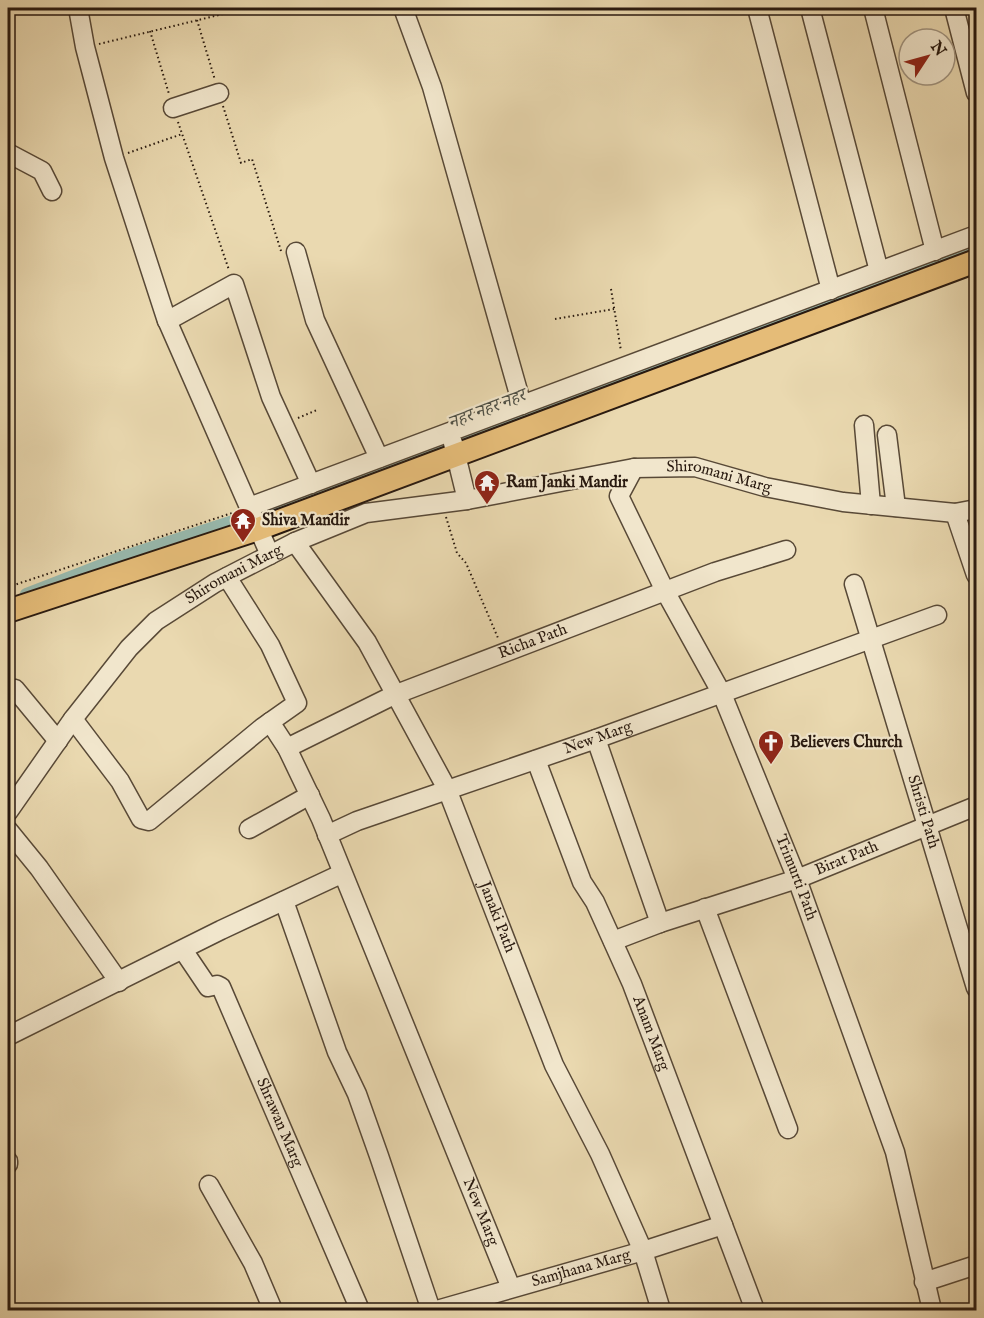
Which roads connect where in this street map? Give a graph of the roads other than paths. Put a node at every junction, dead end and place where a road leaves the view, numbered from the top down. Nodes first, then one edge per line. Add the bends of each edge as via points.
1 (78, 8) edge
2 (404, 8) edge
3 (757, 8) edge
4 (810, 8) edge
5 (873, 8) edge
6 (954, 8) edge
7 (219, 93) road end
8 (976, 93) edge
9 (173, 108) road end
10 (8, 153) edge
11 (52, 191) dead end
12 (976, 235) edge
13 (935, 251) junction
14 (296, 252) road end
15 (976, 261) edge
16 (879, 272) junction
17 (831, 290) junction
18 (167, 321) junction
19 (522, 405) junction
20 (864, 425) dead end
21 (450, 432) junction
22 (887, 435) dead end
23 (456, 455) junction
24 (379, 458) junction
25 (634, 468) junction
26 (588, 476) junction
27 (311, 484) junction
28 (619, 496) junction
29 (467, 500) junction
30 (871, 505) junction
31 (896, 507) junction
32 (976, 509) edge
33 (955, 513) junction
34 (253, 516) junction
35 (295, 542) junction
36 (786, 550) dead end
37 (270, 555) junction
38 (976, 575) edge
39 (227, 577) junction
40 (854, 584) dead end
41 (665, 591) junction
42 (8, 610) edge
43 (938, 615) dead end
44 (869, 638) junction
45 (8, 694) edge
46 (722, 694) junction
47 (394, 695) junction
48 (73, 719) junction
49 (270, 722) junction
50 (596, 739) junction
51 (58, 741) junction
52 (287, 748) junction
53 (536, 760) junction
54 (447, 789) junction
55 (310, 795) junction
56 (976, 806) edge
57 (8, 812) edge
58 (927, 825) junction
59 (249, 829) dead end
60 (8, 830) edge
61 (327, 835) junction
62 (341, 874) junction
63 (797, 879) junction
64 (284, 901) junction
65 (705, 908) junction
66 (660, 923) junction
67 (614, 941) junction
68 (183, 950) junction
69 (119, 982) junction
70 (976, 988) edge
71 (8, 1036) edge
72 (788, 1129) dead end
73 (209, 1185) dead end
74 (723, 1225) junction
75 (643, 1251) junction
76 (976, 1265) edge
77 (924, 1282) junction
78 (511, 1288) junction
79 (273, 1311) edge
80 (360, 1311) edge
81 (431, 1311) edge
82 (437, 1311) edge
83 (661, 1311) edge
84 (755, 1311) edge
85 (932, 1311) edge

1 - 18 street via 114,158
2 - 19 street via 435,98
3 - 17 street
4 - 16 street
5 - 13 street
6 - 8 street
7 - 9 street
10 - 11 street via 42,171
12 - 13 street
13 - 16 street
14 - 24 street via 315,320
15 - 23 main road
16 - 17 street
17 - 19 street
18 - 27 street via 234,284 266,384
18 - 34 street
19 - 21 street
20 - 30 street
21 - 23 street
21 - 24 street
22 - 31 street
23 - 29 street
23 - 34 main road
24 - 27 street
25 - 26 street, Shiromani Marg
25 - 28 street
25 - 30 street, Shiromani Marg via 695,467 765,487
26 - 28 street
26 - 29 street, Shiromani Marg
27 - 34 street
28 - 41 street, Trimurti Path
29 - 35 street, Shiromani Marg via 366,513
30 - 31 street, Shiromani Marg
31 - 33 street, Shiromani Marg
32 - 33 street, Shiromani Marg
33 - 38 street
34 - 37 street
34 - 42 main road
35 - 37 street, Shiromani Marg
35 - 47 street, Janaki Path via 367,642
36 - 41 street, Richa Path
37 - 39 street, Shiromani Marg
39 - 48 street, Shiromani Marg via 156,621 129,648
39 - 49 street via 270,645 297,703
40 - 44 street
41 - 46 street, Trimurti Path
41 - 47 street, Richa Path
43 - 44 street, New Marg
44 - 46 street, New Marg
44 - 58 street, Shristi Path
45 - 51 street via 15,689
46 - 50 street, New Marg
46 - 63 street, Trimurti Path
47 - 52 street, Richa Path
47 - 54 street, Janaki Path
48 - 49 street via 145,822
48 - 51 street, Shiromani Marg
49 - 52 street, New Marg
50 - 53 street, New Marg
50 - 66 street
51 - 57 street, Shiromani Marg
52 - 55 street, New Marg
53 - 54 street, New Marg
53 - 67 street, Anam Marg via 582,882
54 - 61 street, New Marg
54 - 75 street, Janaki Path via 554,1065 600,1154
55 - 59 street
55 - 61 street, New Marg
56 - 58 street, Birat Path
58 - 63 street, Birat Path
58 - 70 street, Shristi Path
60 - 69 street
61 - 62 street, New Marg
62 - 64 street
62 - 78 street, New Marg
63 - 65 street, Birat Path
63 - 77 street, Trimurti Path via 895,1152
64 - 68 street
64 - 81 street via 337,1052 380,1156
65 - 66 street, Birat Path
65 - 72 street
66 - 67 street, Birat Path
67 - 74 street, Anam Marg
68 - 69 street
68 - 80 street, Shrawan Marg via 208,987 220,987
69 - 71 street
73 - 79 street via 253,1263
74 - 75 street, Samjhana Marg
74 - 84 street, Anam Marg
75 - 78 street, Samjhana Marg
75 - 83 street, Janaki Path
76 - 77 street
77 - 85 street, Trimurti Path
78 - 82 street, Samjhana Marg

